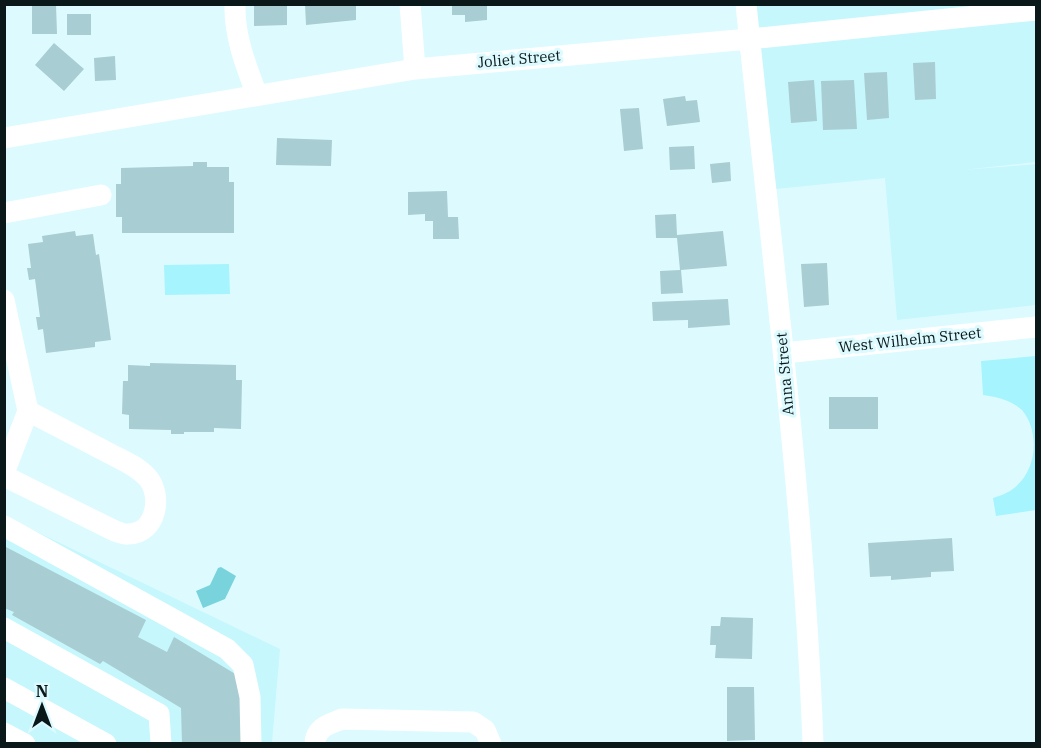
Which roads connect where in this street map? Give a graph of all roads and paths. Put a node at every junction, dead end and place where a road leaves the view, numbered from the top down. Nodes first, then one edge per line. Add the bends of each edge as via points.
1 (235, 4) edge
2 (410, 4) edge
3 (746, 4) edge
4 (1036, 9) edge
5 (749, 39) junction
6 (415, 69) junction
7 (257, 95) junction
8 (4, 138) edge
9 (101, 195) dead end
10 (4, 213) edge
11 (4, 300) edge
12 (1036, 327) edge
13 (784, 353) junction
14 (28, 411) junction
15 (4, 474) edge
16 (4, 525) edge
17 (4, 628) edge
18 (4, 688) edge
19 (4, 733) edge
20 (25, 744) edge
21 (106, 744) edge
22 (161, 744) edge
23 (251, 744) edge
24 (315, 744) edge
25 (491, 744) edge
26 (813, 744) edge

1 - 7 street via 234,20 241,50
2 - 6 street
3 - 5 street, Anna Street
4 - 5 street, Joliet Street
5 - 6 street, Joliet Street
5 - 13 street, Anna Street
6 - 7 street, Joliet Street
7 - 8 street, Joliet Street
9 - 10 street
11 - 14 street
12 - 13 street, West Wilhelm Street
13 - 26 street, Anna Street
14 - 15 street
14 - 15 street via 147,477 157,505 152,519 144,528 127,535
16 - 23 street via 227,650 243,665 250,697
17 - 22 street via 159,714
18 - 21 street
19 - 20 street
24 - 25 street via 322,726 342,719 473,722 485,730

